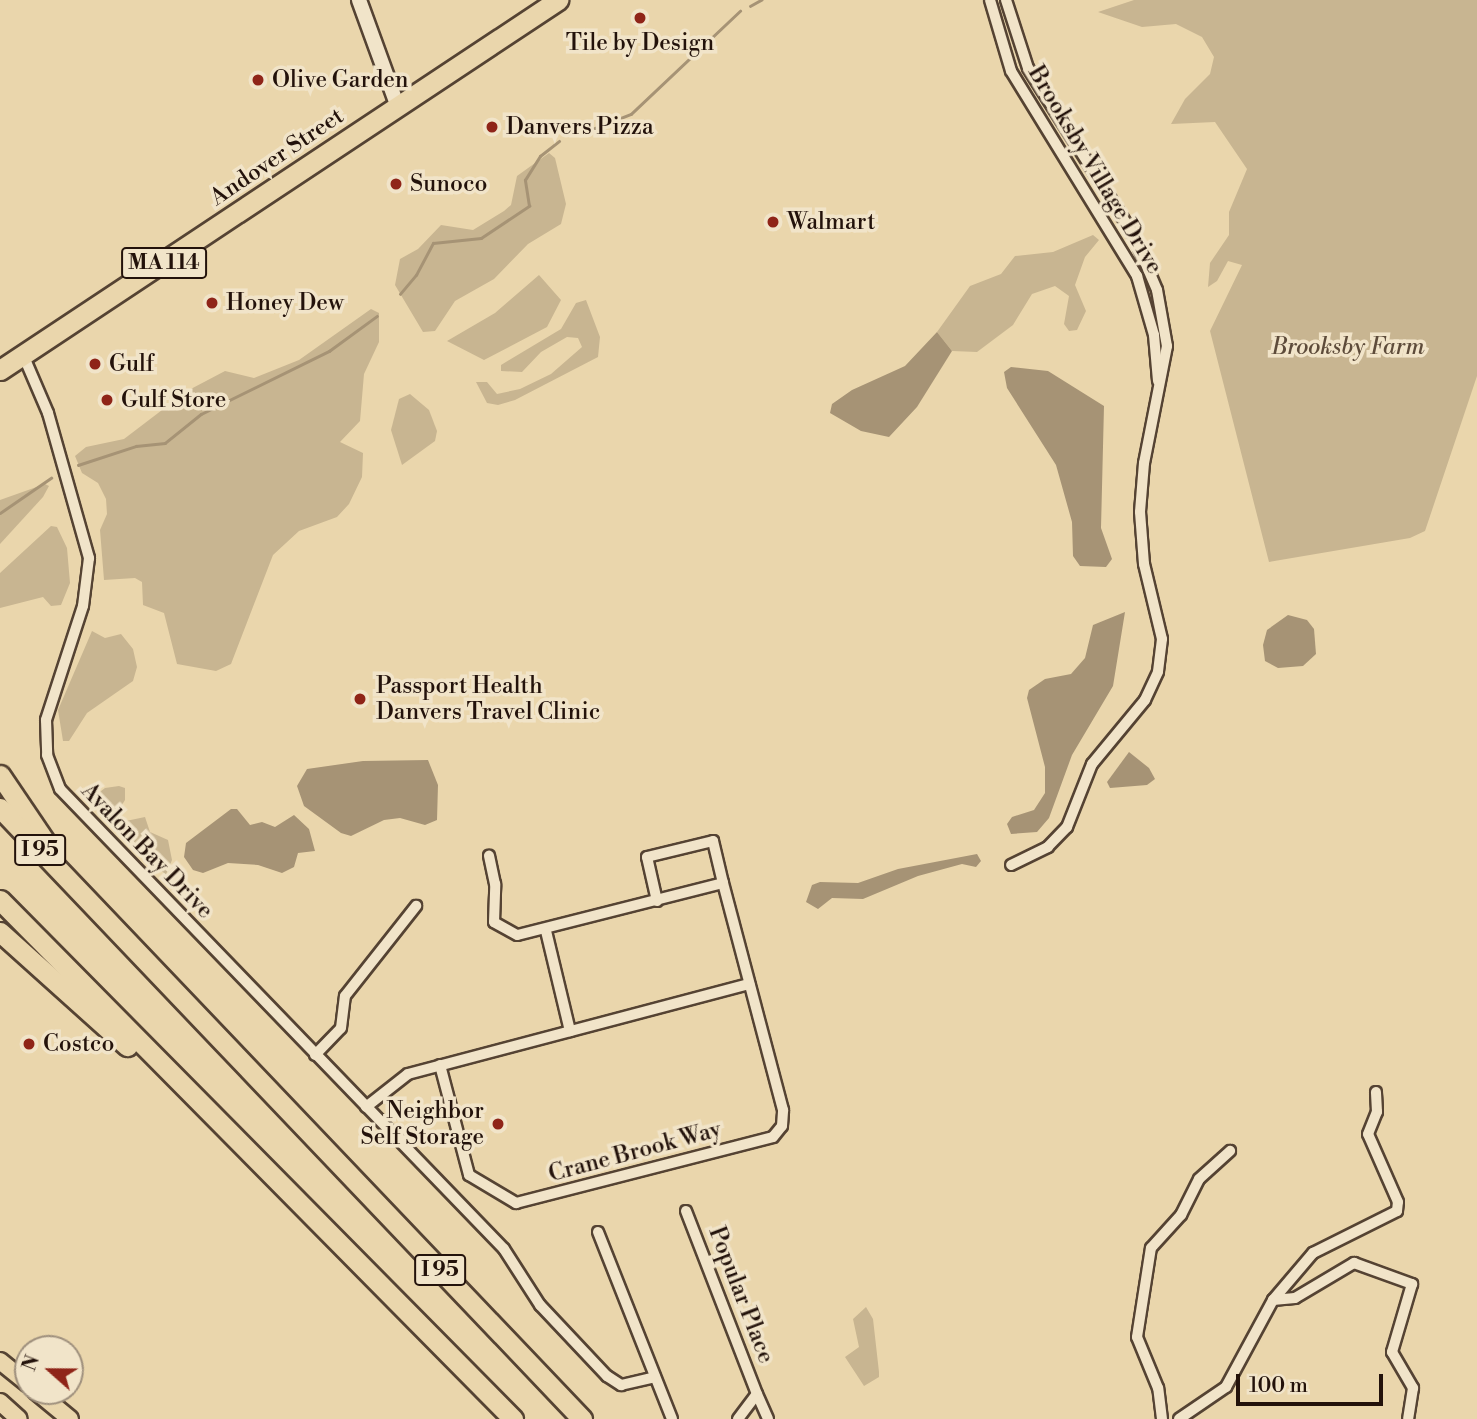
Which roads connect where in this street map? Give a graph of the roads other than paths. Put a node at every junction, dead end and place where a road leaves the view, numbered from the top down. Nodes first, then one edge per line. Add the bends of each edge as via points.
1 (359, 0) edge
2 (558, 0) edge
3 (990, 0) edge
4 (1006, 0) edge
5 (398, 107) junction
6 (24, 357) junction
7 (0, 370) edge
8 (0, 379) edge
9 (1157, 405) junction
10 (0, 775) edge
11 (0, 808) edge
12 (489, 856) dead end
13 (1011, 865) dead end
14 (723, 883) junction
15 (80, 893) junction
16 (0, 900) edge
17 (657, 901) junction
18 (416, 906) dead end
19 (546, 931) junction
20 (0, 932) edge
21 (748, 984) junction
22 (570, 1031) junction
23 (315, 1055) junction
24 (440, 1065) junction
25 (1376, 1092) dead end
26 (366, 1107) junction
27 (1230, 1152) dead end
28 (261, 1166) junction
29 (687, 1211) dead end
30 (598, 1231) dead end
31 (1273, 1300) junction
32 (0, 1361) edge
33 (14, 1372) edge
34 (655, 1377) junction
35 (757, 1394) junction
36 (0, 1403) edge
37 (53, 1405) edge
38 (19, 1419) edge
39 (70, 1419) edge
40 (513, 1419) edge
41 (582, 1419) edge
42 (672, 1419) edge
43 (738, 1419) edge
44 (768, 1419) edge
45 (1162, 1419) edge
46 (1179, 1419) edge
47 (1408, 1419) edge

1 - 5 main road
2 - 5 highway, Andover Street / MA 114
3 - 9 street, Brooksby Village Drive via 1011,71 1140,283 1154,335
4 - 9 street, Brooksby Village Drive via 1028,68 1133,234 1152,274 1167,346
5 - 6 highway, Andover Street / MA 114
6 - 7 highway, Andover Street / MA 114
6 - 8 highway, Andover Street / MA 114
6 - 23 street, Avalon Bay Drive via 48,413 89,558 85,596 46,720 52,773 71,803
9 - 13 street, Brooksby Village Drive via 1144,463 1140,512 1144,564 1162,639 1158,672 1145,700 1092,764 1067,827 1048,847
10 - 15 highway
11 - 15 highway, I 95
12 - 19 street via 495,884 494,922 517,935
14 - 17 street
14 - 17 street, Crane Brook Way via 713,841 647,858
14 - 21 street, Crane Brook Way
15 - 41 highway, I 95
16 - 28 highway, I 95
17 - 19 street
18 - 23 street via 345,996 341,1028
19 - 22 street
20 - 28 highway
21 - 22 street
21 - 24 street, Crane Brook Way via 783,1111 782,1126 773,1137 523,1203 511,1202 469,1175
22 - 24 street
23 - 26 street, Avalon Bay Drive
24 - 26 street via 398,1079
25 - 31 street via 1377,1112 1367,1134 1398,1202 1397,1211 1313,1253
26 - 34 street, Avalon Bay Drive via 491,1235 540,1305 607,1376 621,1385
27 - 45 street via 1199,1179 1181,1215 1151,1248 1137,1337 1158,1388
28 - 40 highway, I 95
29 - 35 street, Popular Place
30 - 34 street
31 - 46 street via 1226,1387
31 - 47 street via 1295,1298 1354,1263 1412,1284 1392,1352 1413,1388
32 - 33 main road
34 - 42 street
35 - 43 street, Popular Place
35 - 44 street, Popular Place
36 - 38 main road
37 - 39 main road

